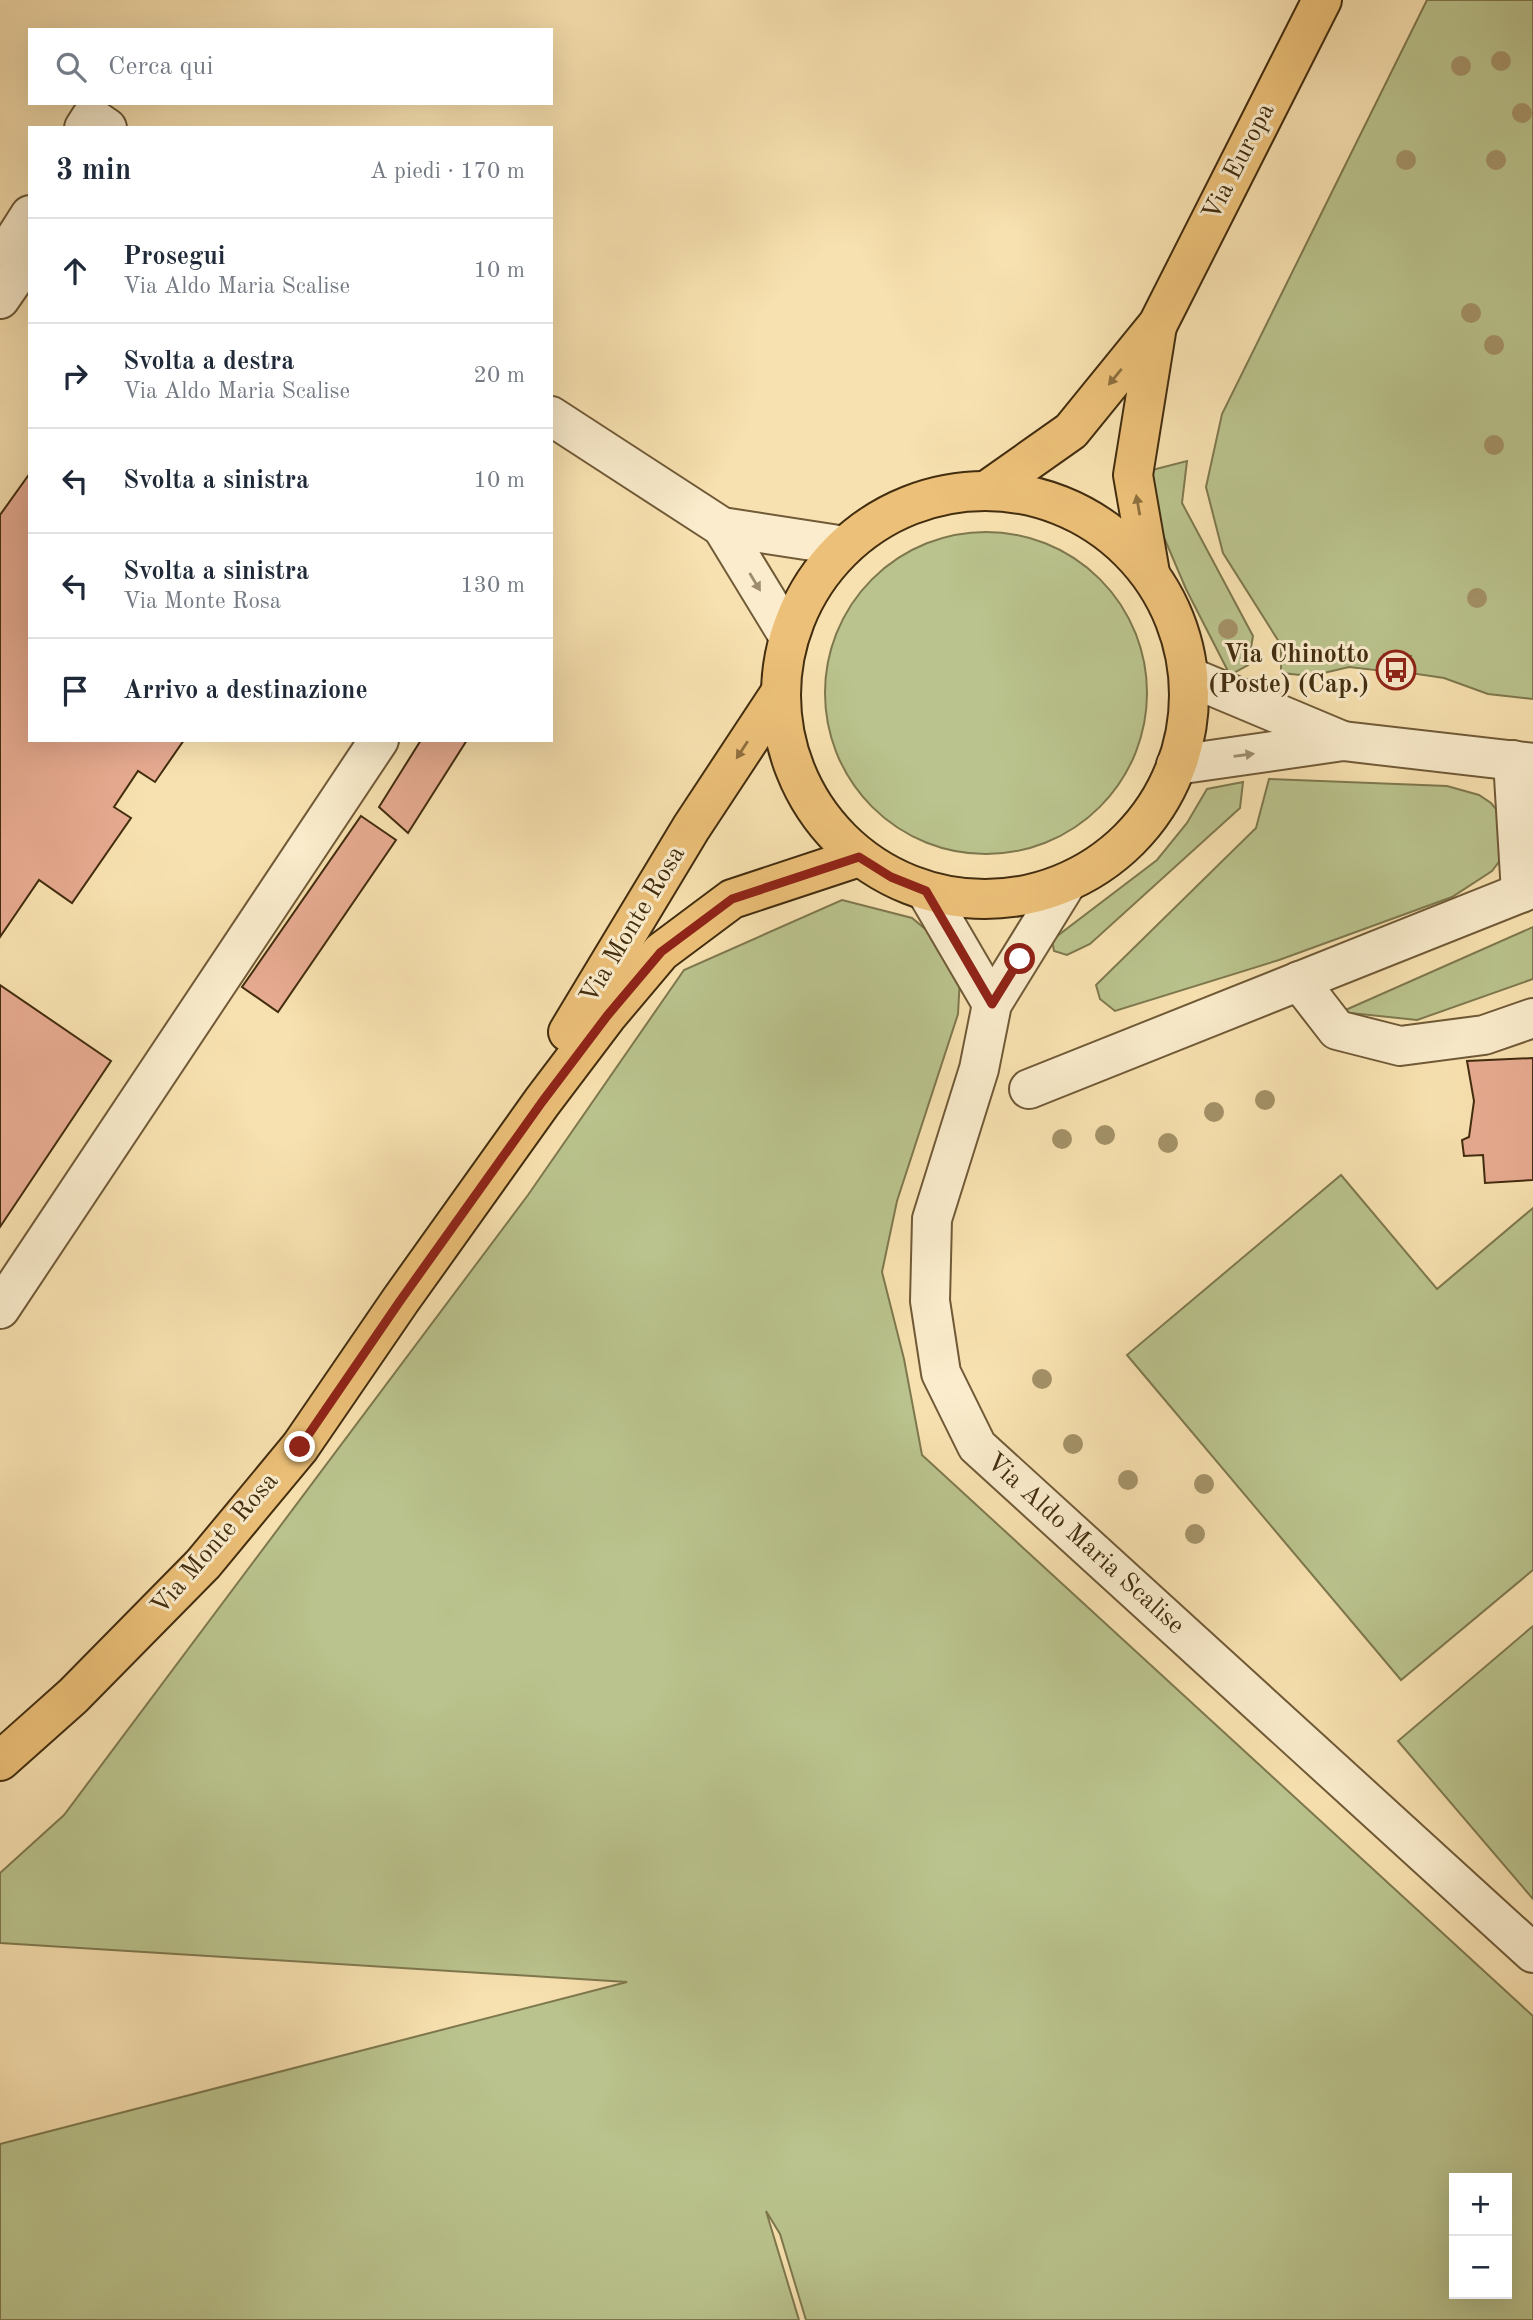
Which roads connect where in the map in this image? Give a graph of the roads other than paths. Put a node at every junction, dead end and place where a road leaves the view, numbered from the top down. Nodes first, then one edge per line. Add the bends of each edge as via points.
1 (1322, 0) edge
2 (85, 126) edge
3 (104, 126) edge
4 (28, 218) edge
5 (28, 259) edge
6 (28, 261) edge
7 (0, 299) edge
8 (1158, 324) junction
9 (553, 417) edge
10 (986, 491) junction
11 (722, 527) junction
12 (845, 546) junction
13 (1150, 573) junction
14 (789, 637) junction
15 (1190, 677) junction
16 (780, 693) junction
17 (1343, 741) junction
18 (378, 742) edge
19 (1523, 761) edge
20 (1176, 765) junction
21 (859, 857) junction
22 (1066, 884) junction
23 (1527, 890) edge
24 (926, 891) junction
25 (1299, 981) junction
26 (992, 1004) junction
27 (1533, 1018) edge
28 (1029, 1089) dead end
29 (400, 1301) junction
30 (0, 1309) edge
31 (0, 1761) edge
32 (1533, 1952) edge

1 - 8 main road, Via Europa
2 - 3 street via 91,117
4 - 5 street via 9,248
6 - 7 street
8 -> 10 main road, Via Europa via 1070,431
13 -> 8 main road, Via Europa via 1133,475
9 - 11 street
10 - 12 main road via 935,497 887,515
10 - 13 main road via 1033,496 1078,512 1118,538
11 - 12 street
11 -> 14 street
12 - 14 main road via 812,585
13 - 15 main road via 1178,622
14 - 16 main road
15 - 17 street
15 - 20 main road via 1187,733
16 - 21 main road via 789,755 816,811
16 -> 29 main road, Via Monte Rosa via 691,828
17 - 19 street
20 -> 17 street
18 - 30 street
19 - 23 street
20 - 22 main road via 1164,796 1123,848
21 - 24 main road
21 - 29 main road, Via Monte Rosa via 732,899 661,952 542,1102
22 - 24 main road via 1020,897 973,900
22 - 26 street, Via Aldo Maria Scalise
23 - 25 street
24 - 26 street
25 - 27 street via 1337,1030 1400,1046 1484,1035
25 - 28 street
26 - 32 street, Via Aldo Maria Scalise via 979,1069 932,1219 930,1301 941,1373 977,1446
29 - 31 main road, Via Monte Rosa via 300,1447 203,1564 73,1696

